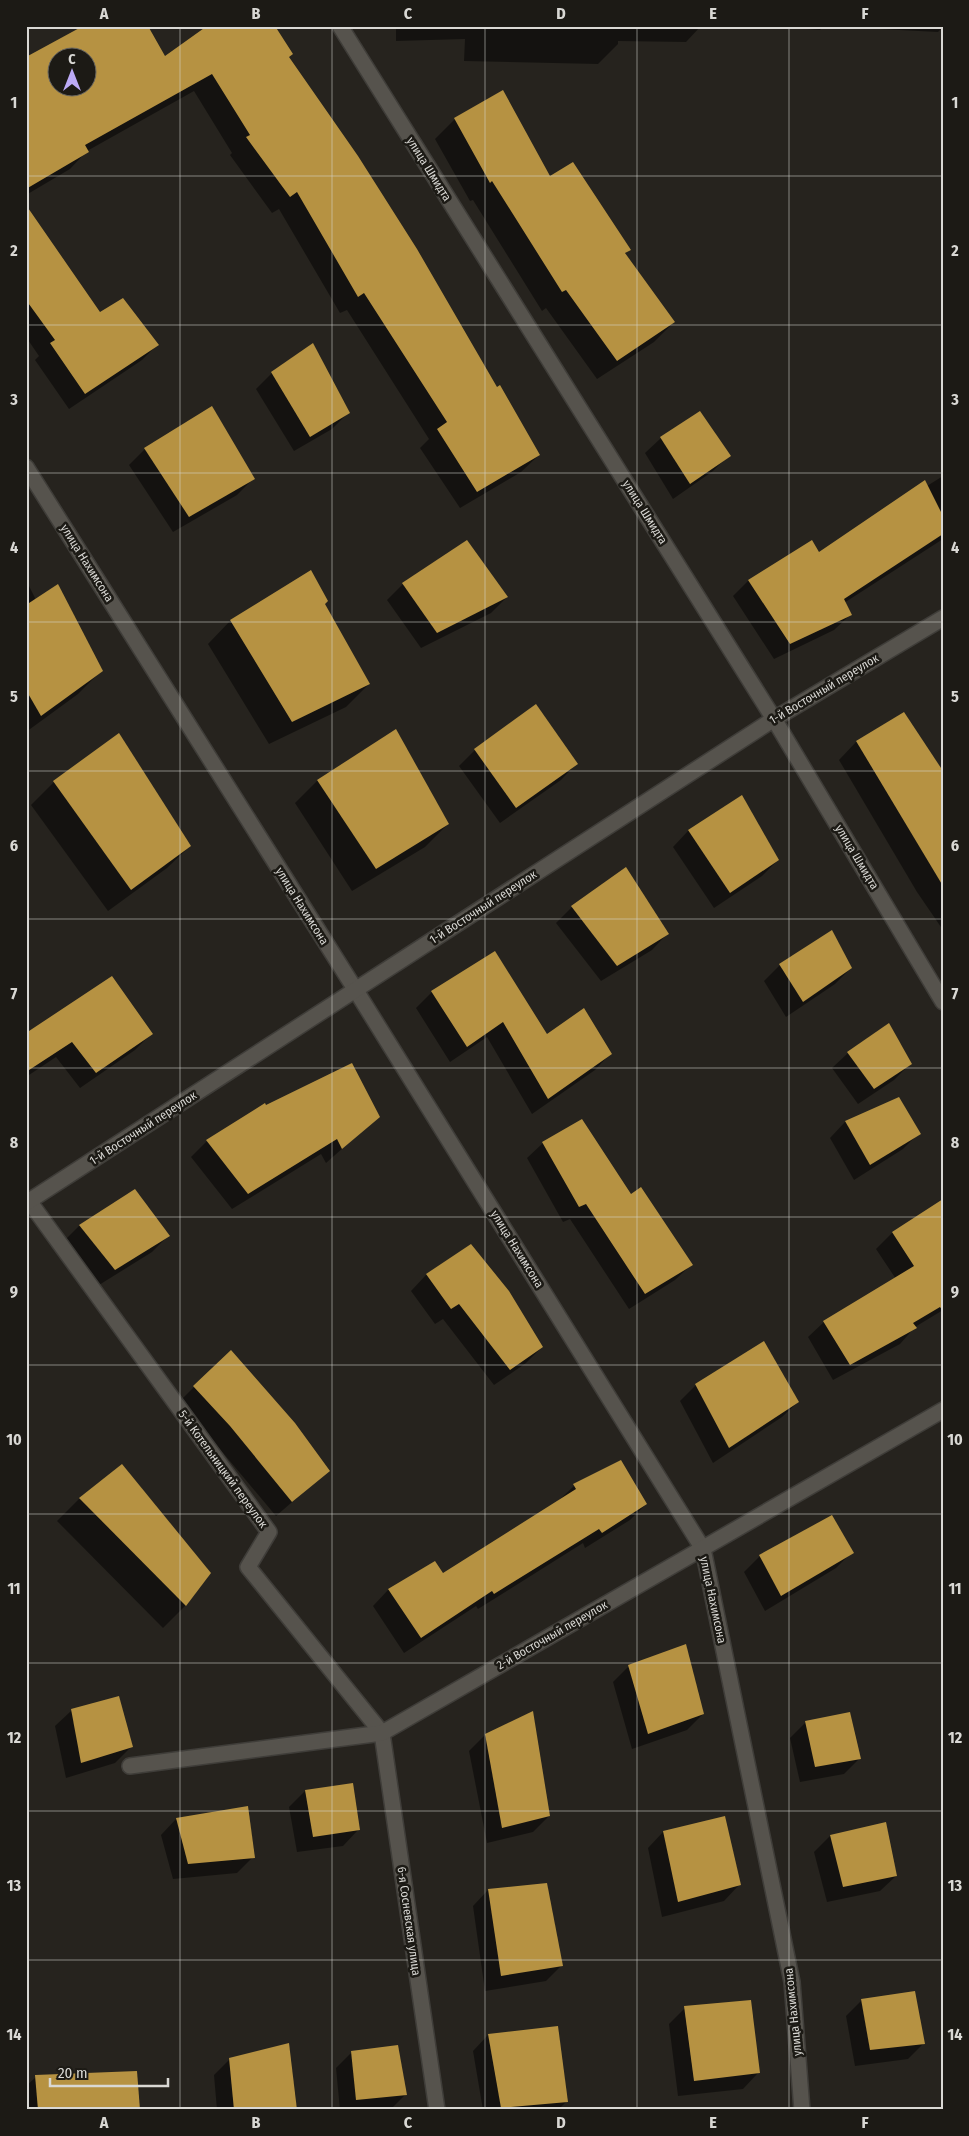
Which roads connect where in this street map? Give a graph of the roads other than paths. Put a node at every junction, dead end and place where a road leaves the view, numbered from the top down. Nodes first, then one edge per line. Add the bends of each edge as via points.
1 (340, 26) edge
2 (26, 467) edge
3 (943, 618) edge
4 (774, 718) junction
5 (355, 989) junction
6 (943, 1002) edge
7 (28, 1202) edge
8 (943, 1410) edge
9 (703, 1549) junction
10 (382, 1733) junction
11 (130, 1766) dead end
12 (437, 2110) edge
13 (802, 2110) edge

1 - 4 street, улица Шмидта
2 - 5 street, улица Нахимсона
3 - 4 street, 1-й Восточный переулок
4 - 5 street, 1-й Восточный переулок
4 - 6 street, улица Шмидта
5 - 7 street, 1-й Восточный переулок
5 - 9 street, улица Нахимсона
7 - 10 street, 5-й Котельницкий переулок via 268,1532 248,1567
8 - 9 street, 2-й Восточный переулок
9 - 10 street, 2-й Восточный переулок
9 - 13 street, улица Нахимсона via 792,1982
10 - 11 street, 2-й Восточный переулок
10 - 12 street, 6-я Сосневская улица

